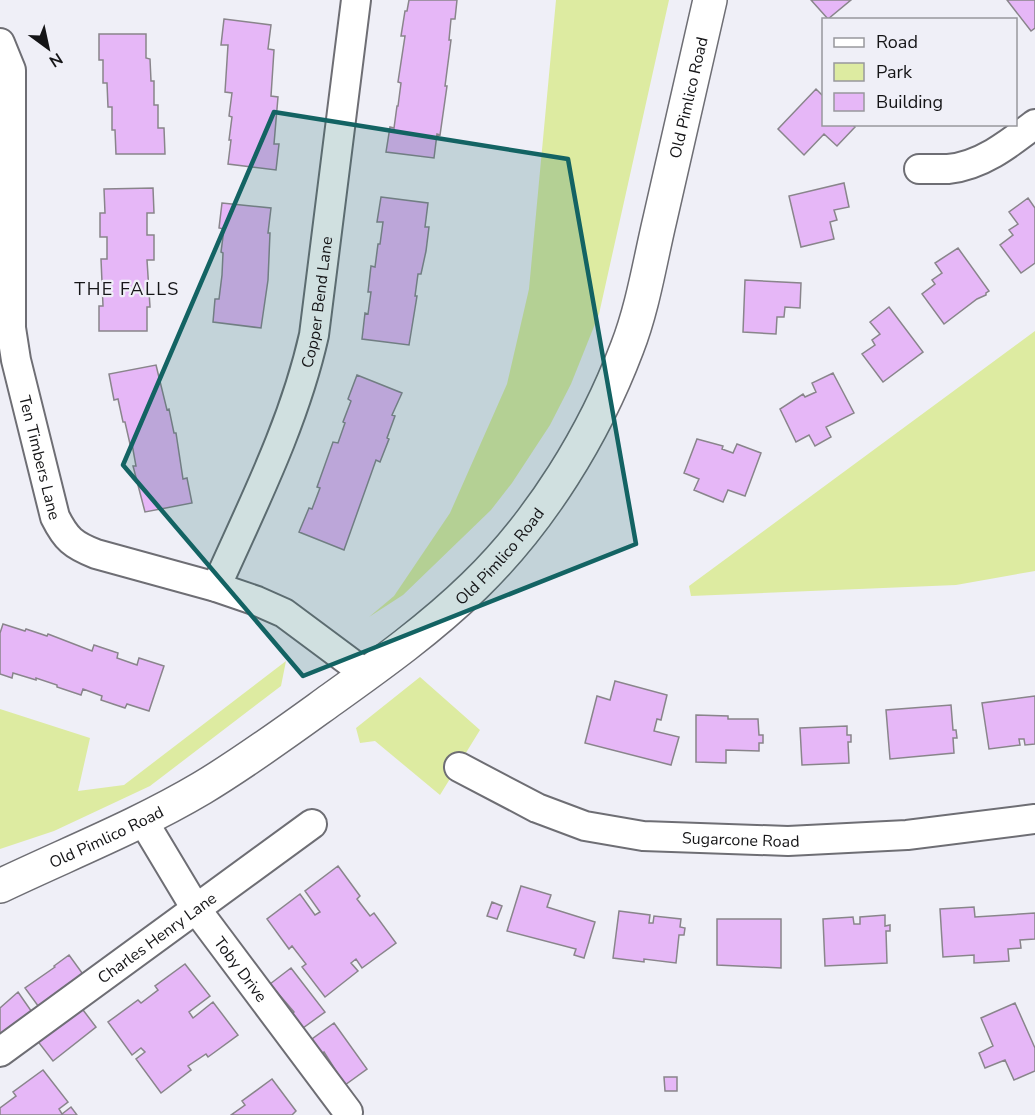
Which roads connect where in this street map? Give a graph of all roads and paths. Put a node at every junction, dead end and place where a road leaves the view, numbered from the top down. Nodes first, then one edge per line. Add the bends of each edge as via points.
1 (356, 0) edge
2 (710, 0) edge
3 (0, 43) edge
4 (1035, 124) edge
5 (919, 169) dead end
6 (216, 587) junction
7 (366, 674) junction
8 (459, 767) dead end
9 (142, 819) junction
10 (1035, 819) edge
11 (312, 824) dead end
12 (0, 886) edge
13 (196, 909) junction
14 (0, 1052) edge
15 (348, 1112) dead end

1 - 6 street, Copper Bend Lane via 314,335 304,377 284,434
2 - 7 street, Old Pimlico Road via 644,290 628,346 606,396 549,495 516,538 475,585
3 - 6 street, Ten Timbers Lane via 10,70 11,328 55,518 77,546
4 - 5 street via 1005,147 977,161 950,169
6 - 7 street, Ten Timbers Lane via 284,613
7 - 9 street, Old Pimlico Road via 252,758
8 - 10 street, Sugarcone Road via 537,808 585,826 643,836 788,841 907,835
9 - 12 street, Old Pimlico Road
9 - 13 street, Toby Drive
11 - 13 street, Charles Henry Lane
13 - 14 street, Charles Henry Lane
13 - 15 street, Toby Drive

